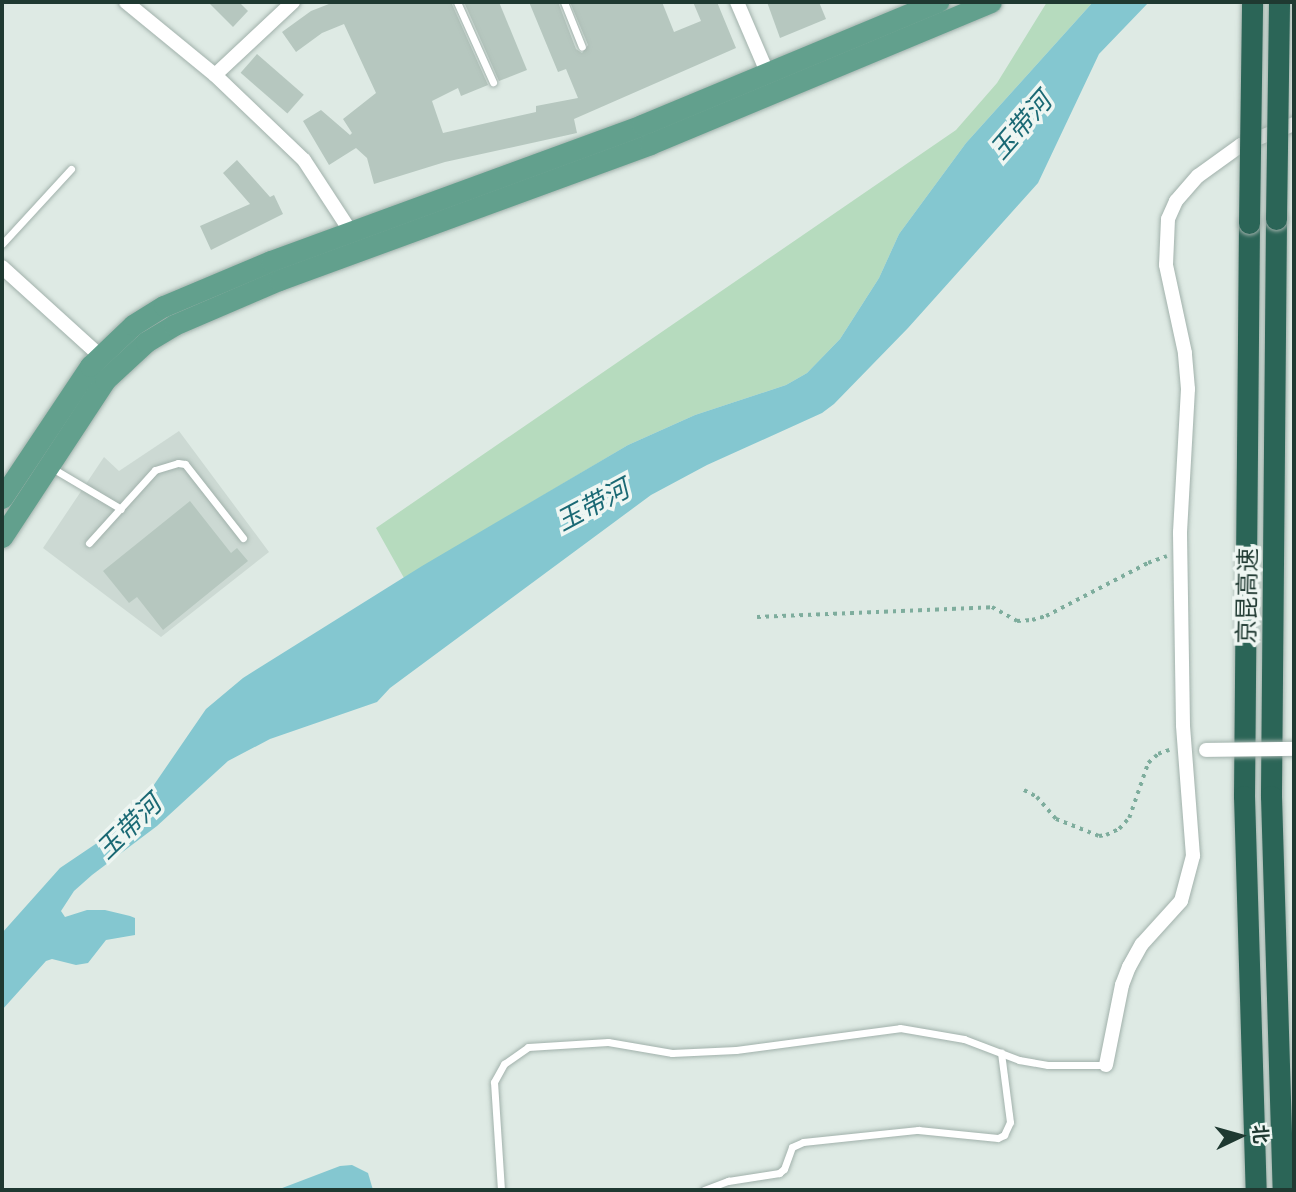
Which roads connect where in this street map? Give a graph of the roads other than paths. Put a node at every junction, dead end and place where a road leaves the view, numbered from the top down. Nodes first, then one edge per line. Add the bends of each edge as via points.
1 (127, 2) edge
2 (293, 2) edge
3 (457, 2) edge
4 (564, 2) edge
5 (737, 2) edge
6 (938, 2) edge
7 (991, 2) edge
8 (1252, 2) edge
9 (1279, 2) edge
10 (582, 47) dead end
11 (767, 72) junction
12 (215, 75) junction
13 (493, 82) dead end
14 (1294, 124) edge
15 (71, 169) dead end
16 (351, 232) junction
17 (2, 244) edge
18 (2, 267) edge
19 (100, 356) junction
20 (46, 465) junction
21 (2, 498) edge
22 (121, 509) junction
23 (2, 537) edge
24 (243, 538) dead end
25 (89, 543) dead end
26 (1185, 749) junction
27 (1294, 749) edge
28 (1001, 1053) junction
29 (1106, 1065) joint
30 (501, 1190) edge
31 (704, 1190) edge
32 (1256, 1190) edge
33 (1283, 1190) edge

1 - 12 street
2 - 12 street
3 - 13 lane
4 - 10 lane
5 - 11 street
6 - 11 main road
7 - 20 main road via 650,144 279,280 174,325 146,342 105,380
8 - 32 highway, 京昆高速, bridge via 1244,796
9 - 33 highway, 京昆高速, bridge via 1271,796
11 - 16 main road via 642,125
12 - 16 street via 304,160
14 - 26 street via 1241,145 1198,176 1176,201 1168,219 1166,265 1188,388 1180,531
15 - 17 lane
16 - 19 main road via 164,306 133,325
18 - 19 street
19 - 21 main road via 70,392
20 - 22 lane
20 - 23 main road
22 - 24 lane via 155,470 185,464
22 - 25 lane
26 - 27 street, bridge
26 - 29 street via 1193,829 1190,876 1181,901 1142,944 1129,967
28 - 29 lane via 1048,1065
28 - 30 lane via 964,1039 900,1028 736,1050 672,1053 608,1042 528,1047 504,1063 494,1082
28 - 31 lane via 1010,1122 1004,1136 918,1130 803,1142 792,1147 779,1173

